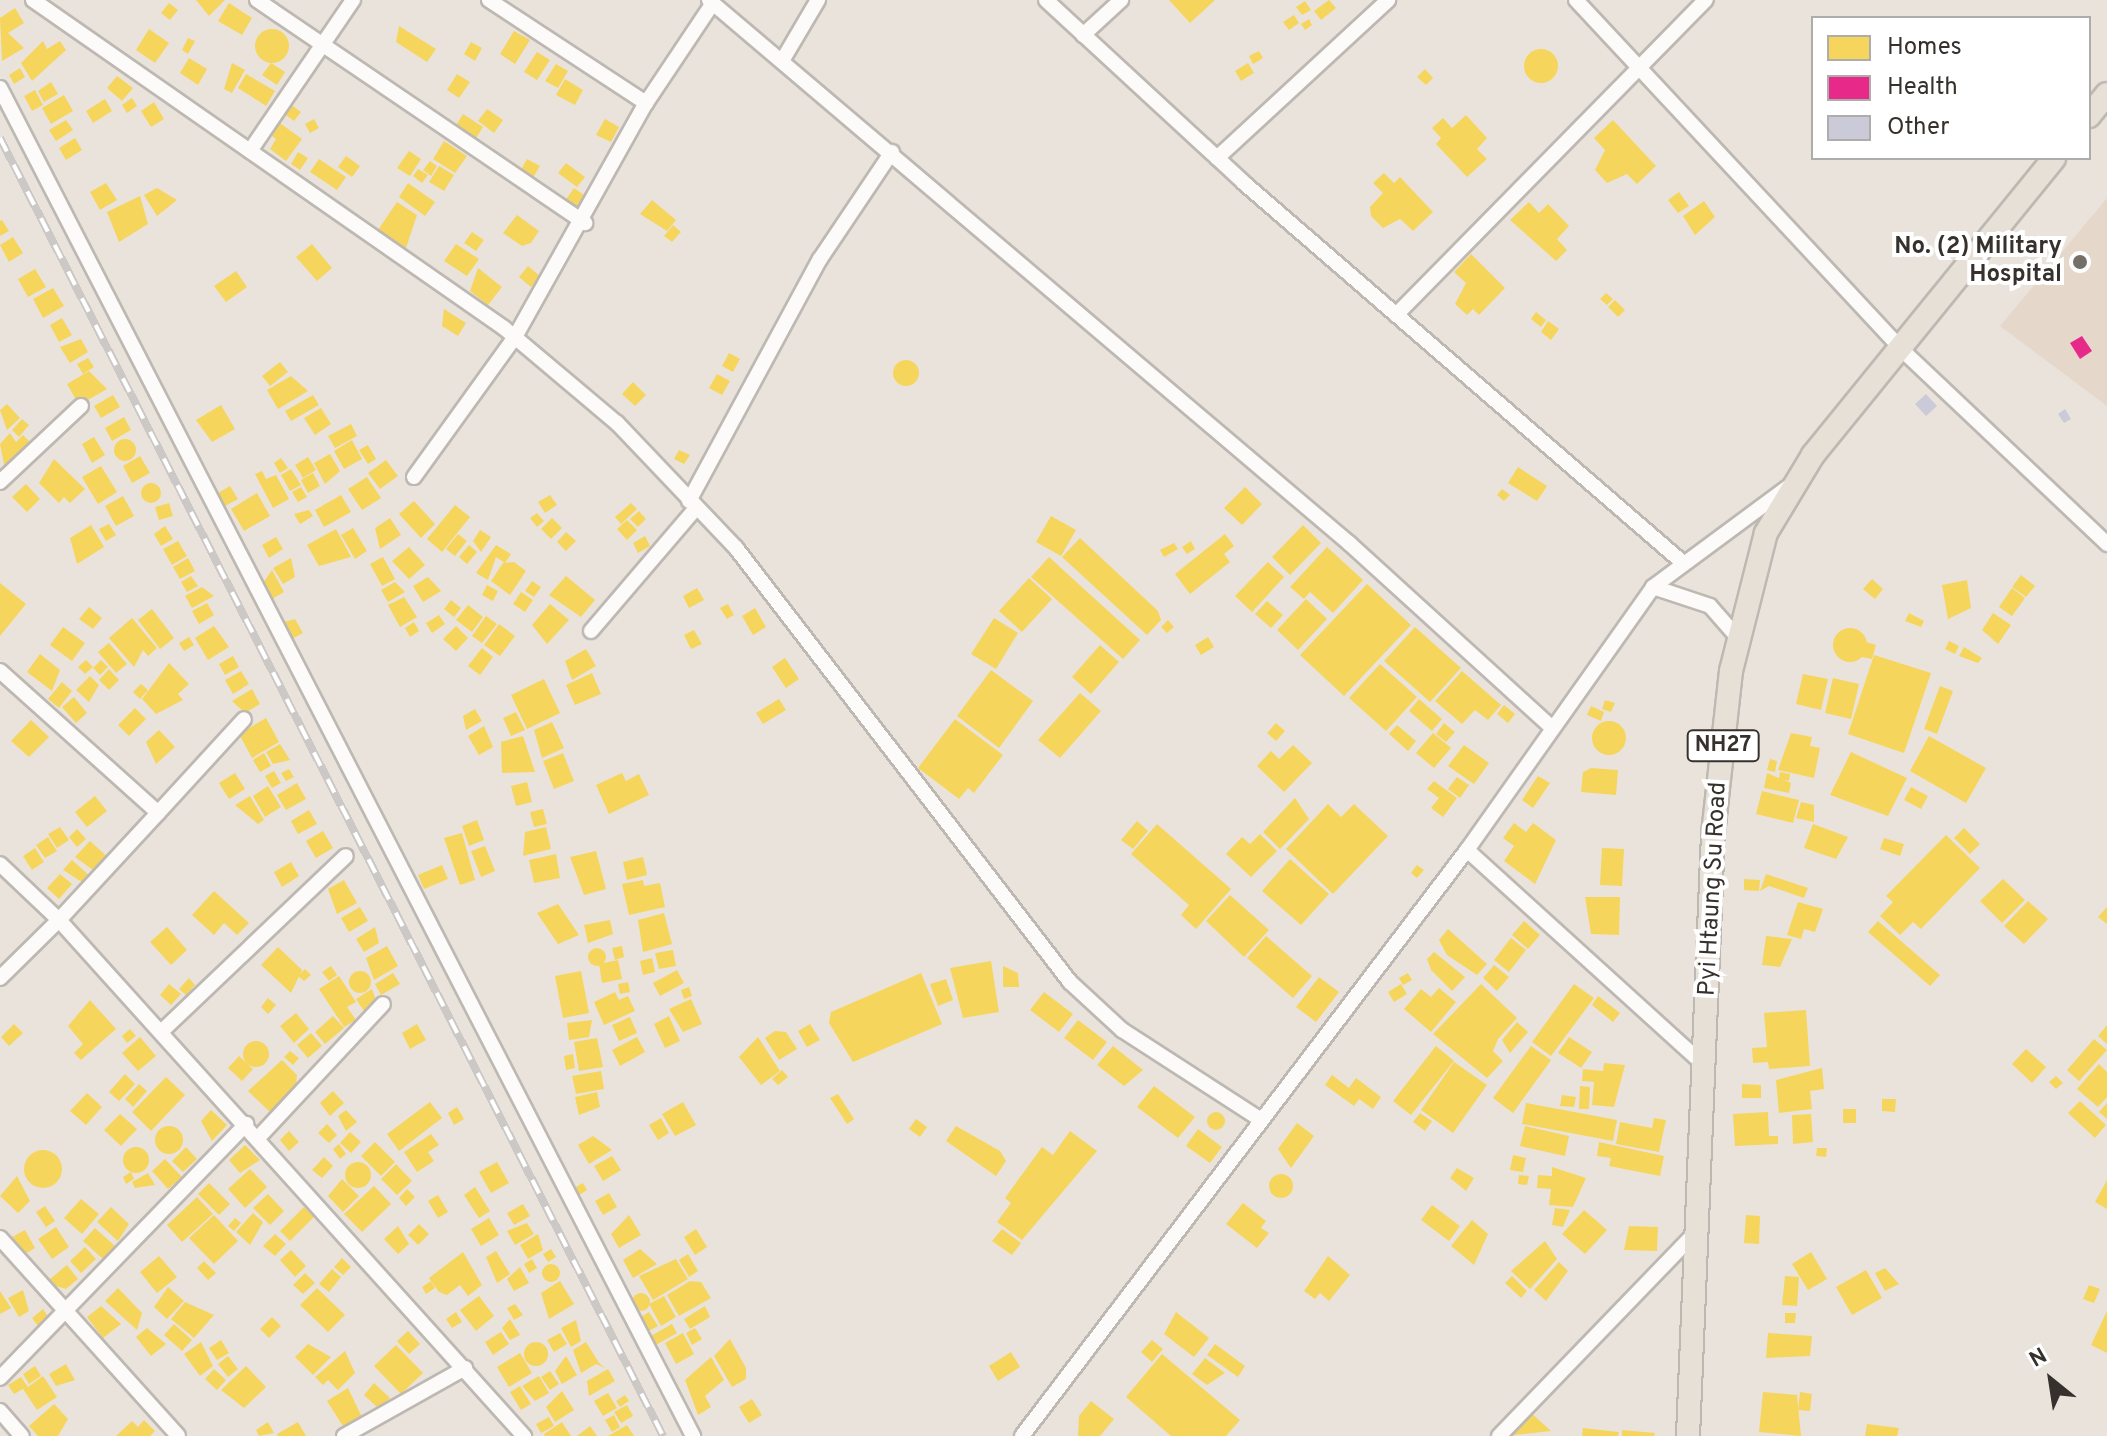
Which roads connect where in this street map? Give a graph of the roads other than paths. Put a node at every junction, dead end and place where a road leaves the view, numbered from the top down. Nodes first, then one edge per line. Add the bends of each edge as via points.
1 (33, 0) edge
2 (257, 0) edge
3 (353, 0) edge
4 (489, 0) edge
5 (818, 0) edge
6 (1046, 0) edge
7 (1121, 0) edge
8 (1388, 0) edge
9 (1576, 0) edge
10 (1706, 0) edge
11 (711, 2) edge
12 (1083, 35) junction
13 (324, 44) junction
14 (782, 61) junction
15 (1639, 69) junction
16 (0, 88) edge
17 (2107, 94) edge
18 (646, 103) junction
19 (2091, 114) edge
20 (250, 151) junction
21 (892, 152) junction
22 (1217, 158) junction
23 (2052, 160) edge
24 (585, 223) junction
25 (1396, 315) junction
26 (515, 337) junction
27 (1901, 349) junction
28 (81, 406) dead end
29 (414, 477) dead end
30 (1798, 480) junction
31 (0, 482) edge
32 (692, 505) junction
33 (2107, 544) edge
34 (1682, 562) junction
35 (1653, 587) junction
36 (591, 631) dead end
37 (1739, 639) junction
38 (0, 671) edge
39 (244, 719) dead end
40 (1552, 728) junction
41 (158, 813) junction
42 (1467, 850) junction
43 (346, 856) dead end
44 (0, 864) edge
45 (59, 920) junction
46 (0, 978) edge
47 (383, 1004) dead end
48 (161, 1032) junction
49 (1705, 1066) junction
50 (1261, 1120) junction
51 (246, 1124) junction
52 (258, 1138) junction
53 (1695, 1233) junction
54 (0, 1238) edge
55 (64, 1312) junction
56 (465, 1368) junction
57 (0, 1378) edge
58 (0, 1411) edge
59 (22, 1436) edge
60 (178, 1436) edge
61 (344, 1436) edge
62 (524, 1436) edge
63 (693, 1436) edge
64 (1022, 1436) edge
65 (1499, 1436) edge
66 (1688, 1436) edge

1 - 20 street
2 - 13 street
3 - 13 street
4 - 18 street
5 - 14 street
6 - 12 street
7 - 12 street
8 - 22 street
9 - 15 street
10 - 15 street
11 - 14 street
11 - 18 street
12 - 22 street
13 - 20 street
13 - 24 street
14 - 21 street
15 - 25 street
15 - 27 street
16 - 63 street
17 - 19 highway
18 - 24 street
20 - 26 street
21 - 32 street via 820,259
21 - 40 street
22 - 25 street
23 - 27 highway, Pyi Htaung Su Road / NH27
24 - 26 street
25 - 34 street
26 - 29 street
26 - 32 street via 617,423
27 - 30 highway, Pyi Htaung Su Road / NH27
27 - 33 street
28 - 31 street
30 - 34 street
30 - 37 highway, Pyi Htaung Su Road / NH27 via 1766,533
32 - 36 street
32 - 50 street via 864,708 1070,982 1122,1030
34 - 35 street
35 - 37 street via 1710,606
35 - 40 street
37 - 49 highway, Pyi Htaung Su Road / NH27 via 1713,834
38 - 41 street
39 - 41 street
40 - 42 street
41 - 45 street
42 - 49 street
42 - 50 street
43 - 48 street
44 - 45 street
45 - 46 street
45 - 48 street
47 - 52 street
48 - 51 street
49 - 53 highway, Pyi Htaung Su Road / NH27
50 - 64 street
51 - 52 street
51 - 55 street
52 - 56 street
53 - 65 street
53 - 66 highway, Pyi Htaung Su Road / NH27
54 - 55 street
55 - 57 street
55 - 60 street
56 - 61 street
56 - 62 street
58 - 59 street

